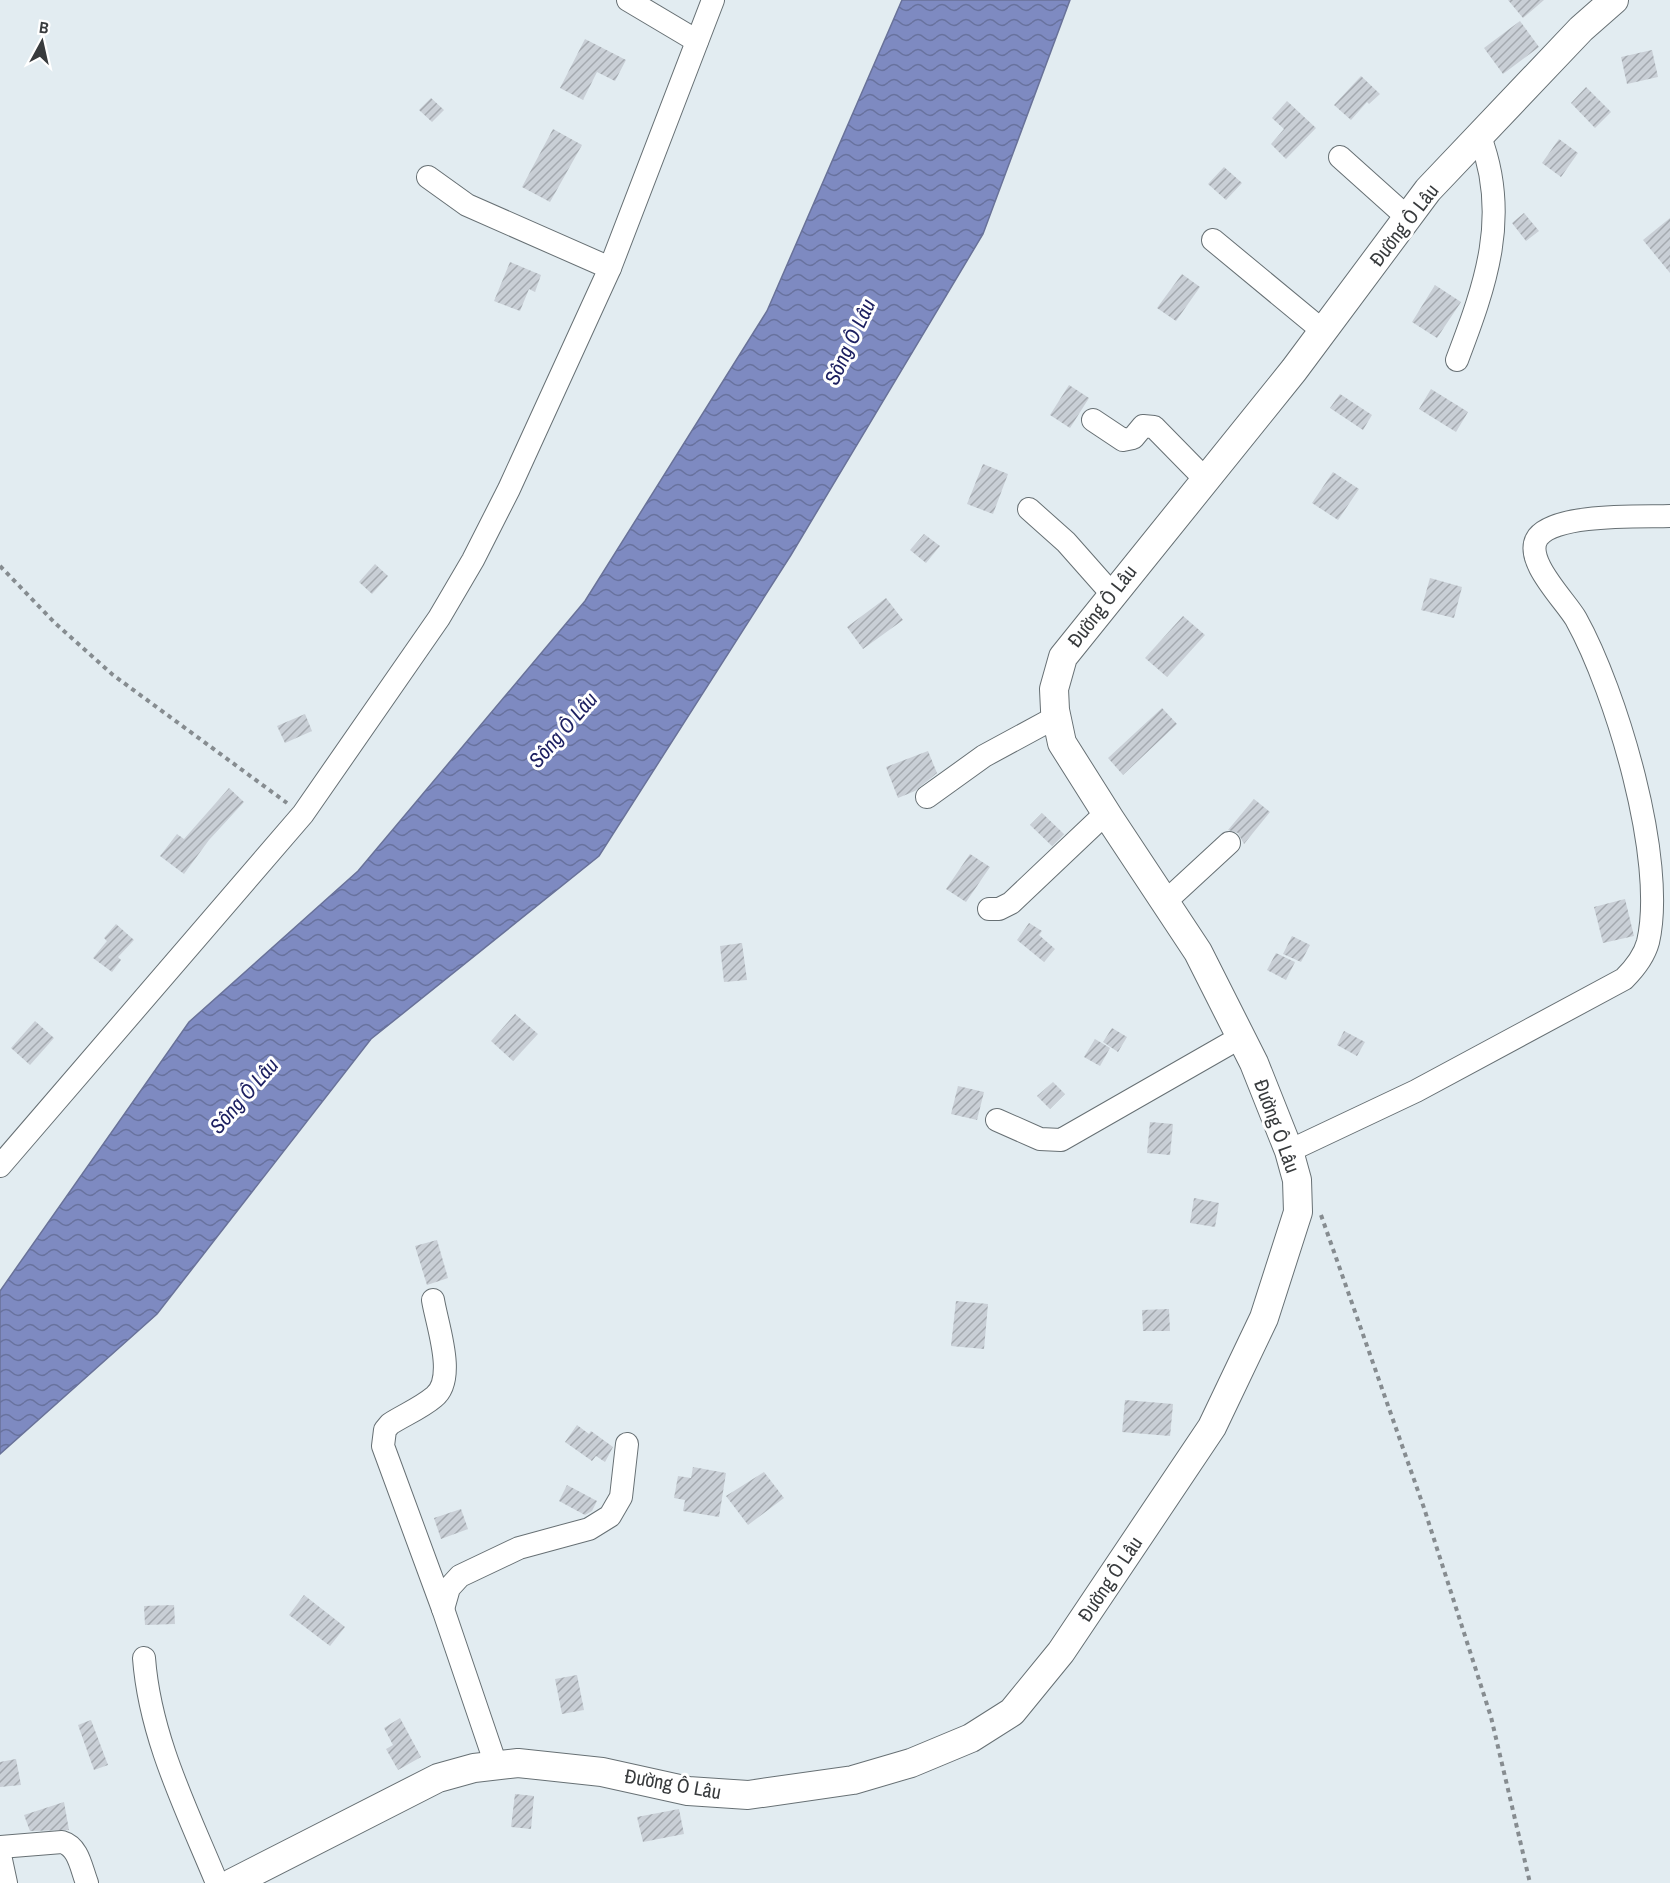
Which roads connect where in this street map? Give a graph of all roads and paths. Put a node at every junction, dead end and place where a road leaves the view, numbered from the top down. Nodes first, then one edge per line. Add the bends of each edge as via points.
1 (628, 0) edge
2 (714, 0) edge
3 (1614, 0) edge
4 (697, 41) junction
5 (1480, 137) junction
6 (1340, 157) dead end
7 (428, 177) dead end
8 (1408, 218) junction
9 (1213, 240) dead end
10 (610, 268) junction
11 (1323, 331) junction
12 (1457, 360) dead end
13 (1093, 420) dead end
14 (1205, 479) junction
15 (1029, 509) dead end
16 (1670, 516) edge
17 (0, 566) edge
18 (1112, 594) junction
19 (1056, 717) junction
20 (927, 796) dead end
21 (1106, 813) junction
22 (303, 814) junction
23 (1229, 843) dead end
24 (1165, 902) junction
25 (989, 909) dead end
26 (1241, 1037) junction
27 (997, 1120) dead end
28 (1289, 1151) junction
29 (0, 1166) edge
30 (1297, 1186) junction
31 (433, 1300) dead end
32 (627, 1444) dead end
33 (443, 1609) junction
34 (144, 1658) dead end
35 (496, 1765) junction
36 (0, 1846) edge
37 (0, 1855) edge
38 (6, 1883) edge
39 (87, 1883) edge
40 (217, 1883) edge
41 (232, 1883) edge
42 (1530, 1883) edge

1 - 4 street
2 - 4 street
3 - 5 main road, Đường Ô Lâu via 1581,29
4 - 10 street
5 - 8 main road, Đường Ô Lâu via 1428,190
5 - 12 street via 1496,205 1485,275
6 - 8 street
7 - 10 street via 467,205
8 - 11 main road, Đường Ô Lâu
9 - 11 street
10 - 22 street via 473,560 409,665
11 - 14 main road, Đường Ô Lâu
13 - 14 street via 1123,440 1133,438 1143,426 1154,427
14 - 18 main road, Đường Ô Lâu
15 - 18 street via 1066,542
16 - 28 street via 1567,522 1548,529 1533,548 1536,562 1574,616 1594,653 1632,772 1648,838 1652,885 1648,943 1639,964 1624,979 1416,1090
17 - 22 path via 113,675
18 - 19 main road, Đường Ô Lâu via 1062,657 1054,689
19 - 20 street via 984,756
19 - 21 main road, Đường Ô Lâu via 1062,742
21 - 24 main road, Đường Ô Lâu
21 - 25 street via 1011,903
22 - 29 street
23 - 24 street
24 - 26 main road, Đường Ô Lâu via 1198,952
26 - 27 street via 1061,1140 1040,1139
26 - 28 main road, Đường Ô Lâu
28 - 30 main road, Đường Ô Lâu
30 - 35 main road, Đường Ô Lâu via 1298,1212 1264,1318 1212,1427 1061,1652 1012,1712 971,1738 911,1763 853,1780 748,1796 688,1791 602,1772 518,1763
30 - 42 path via 1313,1197 1335,1249 1424,1508 1491,1717
31 - 33 street via 446,1367 444,1384 435,1397 390,1424 383,1446
32 - 33 street via 621,1497 610,1516 589,1529 510,1552 460,1576 448,1588
33 - 35 street
34 - 40 street via 155,1729
35 - 41 main road, Đường Ô Lâu via 438,1778
36 - 39 street via 68,1844 76,1853
37 - 38 street

